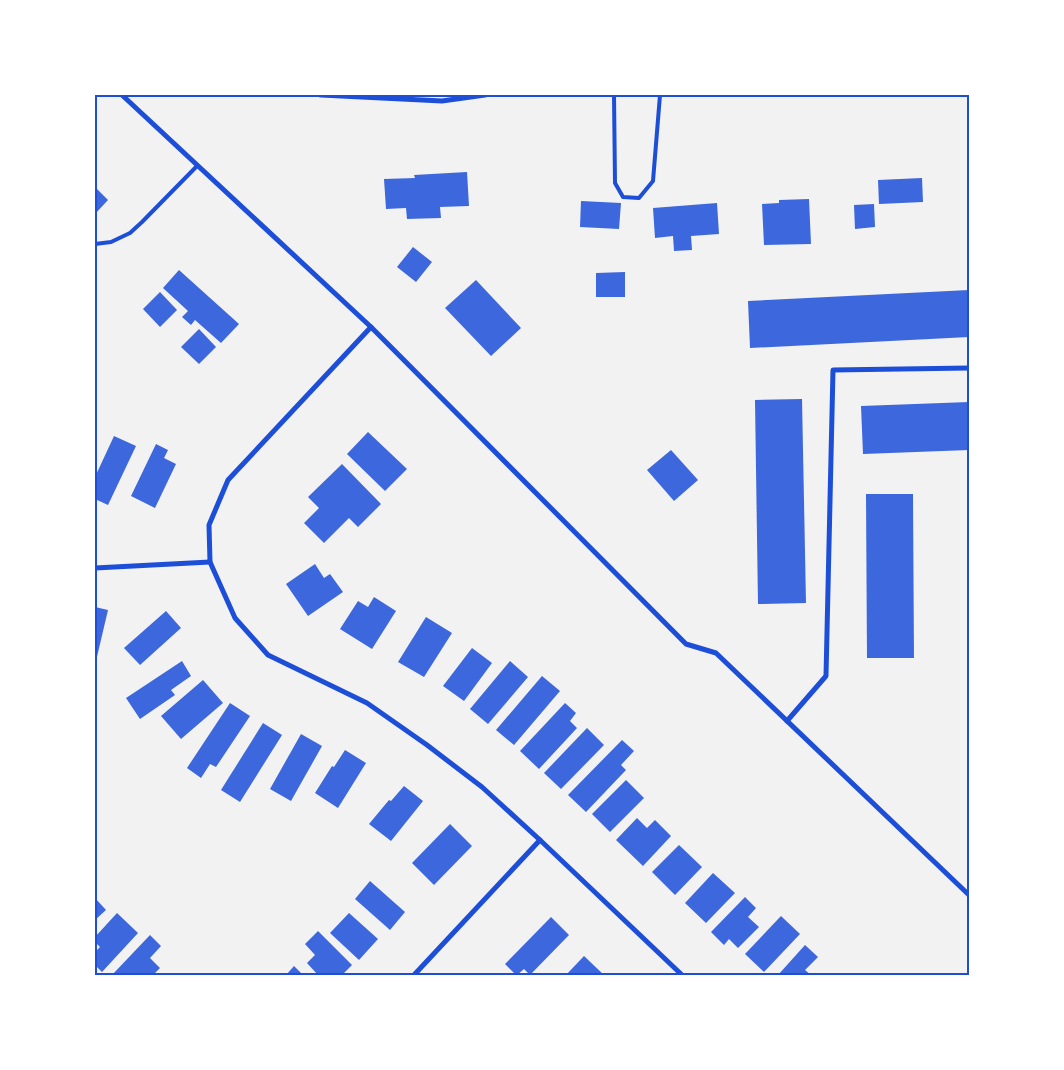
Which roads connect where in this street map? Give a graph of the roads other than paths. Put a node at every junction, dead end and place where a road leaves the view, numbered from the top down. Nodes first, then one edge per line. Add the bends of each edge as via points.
1 (122, 95) edge
2 (321, 95) edge
3 (485, 95) edge
4 (614, 95) edge
5 (660, 95) edge
6 (197, 166) junction
7 (95, 244) edge
8 (370, 327) junction
9 (969, 368) edge
10 (210, 562) junction
11 (95, 568) edge
12 (787, 721) junction
13 (540, 840) junction
14 (969, 895) edge
15 (414, 975) edge
16 (682, 975) edge

1 - 6 street
2 - 3 street via 442,101
4 - 5 lane via 615,183 623,196 639,198 653,181
6 - 7 lane via 130,233 111,242
6 - 8 street
8 - 10 street via 228,480 209,524
8 - 12 street via 686,644 716,653
9 - 12 street via 834,370 826,676
10 - 11 street
10 - 13 street via 235,618 268,655 367,703 482,787
12 - 14 street
13 - 15 street
13 - 16 street

